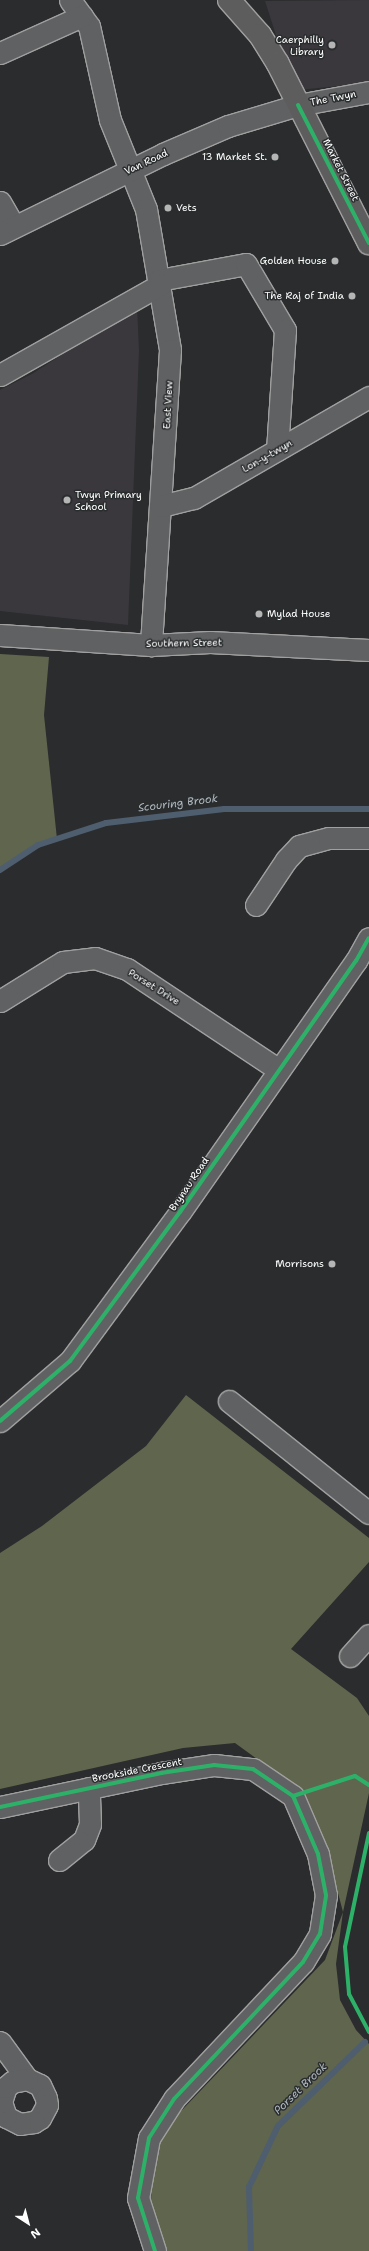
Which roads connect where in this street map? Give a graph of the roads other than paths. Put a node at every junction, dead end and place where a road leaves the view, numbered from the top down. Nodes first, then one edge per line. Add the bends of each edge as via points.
1 (229, 0) edge
2 (76, 8) edge
3 (0, 53) edge
4 (369, 92) edge
5 (298, 105) junction
6 (128, 171) junction
7 (0, 202) edge
8 (7, 230) edge
9 (369, 243) edge
10 (159, 282) junction
11 (0, 375) edge
12 (369, 397) edge
13 (277, 450) junction
14 (161, 506) junction
15 (0, 635) edge
16 (151, 645) junction
17 (369, 650) edge
18 (369, 838) edge
19 (256, 905) dead end
20 (369, 938) edge
21 (0, 1002) edge
22 (279, 1070) junction
23 (229, 1401) dead end
24 (0, 1421) edge
25 (369, 1513) edge
26 (369, 1635) edge
27 (350, 1656) dead end
28 (89, 1788) junction
29 (0, 1807) edge
30 (59, 1860) dead end
31 (0, 2042) edge
32 (27, 2079) junction
33 (0, 2102) edge
34 (155, 2251) edge

1 - 5 main road, Market Street via 260,35
2 - 3 street
2 - 6 street, East View via 89,26 110,120
4 - 5 street, The Twyn
5 - 6 street, Van Road via 228,126
5 - 9 main road, Market Street
6 - 8 street, Van Road
6 - 10 street, East View via 146,209
7 - 8 street
10 - 11 street
10 - 13 street via 246,264 285,330
10 - 14 street, East View via 170,350
12 - 13 street, Lon-y-twyn
13 - 14 street, Lon-y-twyn via 194,498
14 - 16 street, East View
15 - 16 street, Southern Street
16 - 17 street, Southern Street via 210,642
18 - 19 street via 329,838 299,846 286,860
20 - 22 street, Brynau Road via 356,961
21 - 22 street, Porset Drive via 63,962 95,958 127,969
22 - 24 street, Brynau Road via 180,1212 70,1361
23 - 25 street
26 - 27 street
28 - 29 street, Brookside Crescent
28 - 30 street via 90,1824 84,1840
28 - 34 street, Brookside Crescent via 214,1765 253,1769 293,1796 318,1854 325,1888 320,1934 304,1962 174,2099 149,2138 138,2198
31 - 32 street
32 - 33 street via 20,2079 9,2085
32 - 33 street via 40,2085 46,2098 46,2105 40,2118 27,2124 12,2122 6,2117

